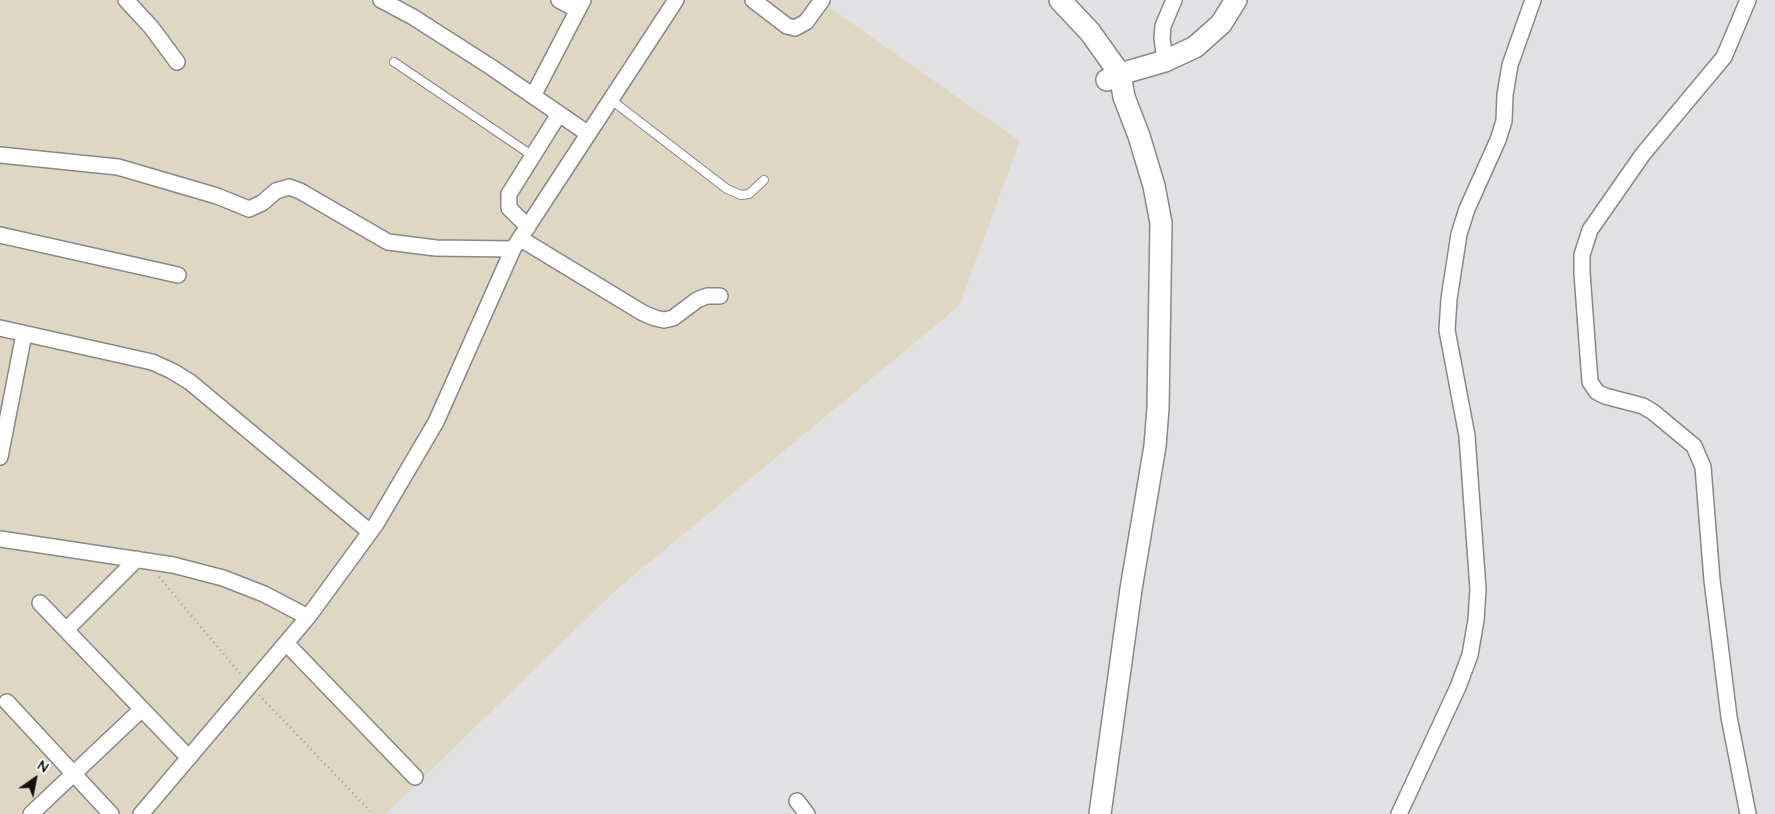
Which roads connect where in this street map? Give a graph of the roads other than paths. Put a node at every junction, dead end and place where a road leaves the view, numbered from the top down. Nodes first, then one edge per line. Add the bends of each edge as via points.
1 (126, 0) edge
2 (381, 0) edge
3 (559, 0) edge
4 (676, 0) edge
5 (753, 0) edge
6 (822, 0) edge
7 (1046, 0) edge
8 (1060, 0) edge
9 (1174, 0) edge
10 (1236, 0) edge
11 (1533, 0) edge
12 (1748, 0) edge
13 (580, 5) edge
14 (1166, 61) junction
15 (177, 62) dead end
16 (394, 62) dead end
17 (1114, 77) junction
18 (533, 96) junction
19 (610, 99) junction
20 (559, 114) junction
21 (588, 133) junction
22 (0, 155) edge
23 (532, 156) junction
24 (764, 180) dead end
25 (0, 234) edge
26 (521, 238) junction
27 (178, 275) dead end
28 (720, 296) dead end
29 (0, 328) edge
30 (24, 334) junction
31 (0, 457) edge
32 (370, 532) junction
33 (0, 539) edge
34 (141, 560) junction
35 (40, 603) dead end
36 (308, 617) junction
37 (66, 630) junction
38 (286, 643) junction
39 (6, 702) dead end
40 (142, 709) junction
41 (188, 758) junction
42 (74, 774) junction
43 (415, 777) dead end
44 (797, 801) dead end
45 (31, 814) edge
46 (111, 814) edge
47 (142, 814) edge
48 (807, 814) edge
49 (1100, 814) edge
50 (1398, 814) edge
51 (1748, 814) edge

1 - 15 street
2 - 18 street via 413,17
3 - 13 street
4 - 19 street
5 - 6 street via 787,26 795,28 806,22
7 - 17 street
8 - 17 street via 1090,32
9 - 14 street via 1163,26
10 - 14 street via 1221,24 1208,37
11 - 50 street via 1510,65 1504,121 1498,140 1467,209 1449,298 1447,330 1468,436 1478,588 1476,620 1470,655 1458,687
12 - 51 street via 1724,57 1643,154 1590,230 1582,254 1590,382 1597,392 1605,396 1643,406 1653,412 1694,446 1703,467 1712,580 1729,718
13 - 18 street
14 - 17 street
16 - 23 lane
17 - 49 street via 1139,136 1154,186 1160,223 1158,408 1154,454
18 - 20 street
19 - 21 street
19 - 24 lane via 727,189 741,195 749,194
20 - 21 street
20 - 23 street
21 - 26 street
22 - 26 street via 118,167 217,196 249,209 262,203 276,190 289,187 388,242 436,248
23 - 26 street via 508,194 507,202
25 - 27 street
26 - 28 street via 655,318 673,318 697,300
26 - 32 street via 436,422
29 - 30 street
30 - 31 street
30 - 32 street via 152,362 172,371 190,382
32 - 36 street
33 - 34 street
34 - 36 street via 223,578 264,594
34 - 37 street
35 - 37 street
36 - 38 street
37 - 40 street
38 - 41 street
38 - 43 street
39 - 42 street
40 - 41 street
40 - 42 street
41 - 47 street
42 - 45 street
42 - 46 street
44 - 48 street

